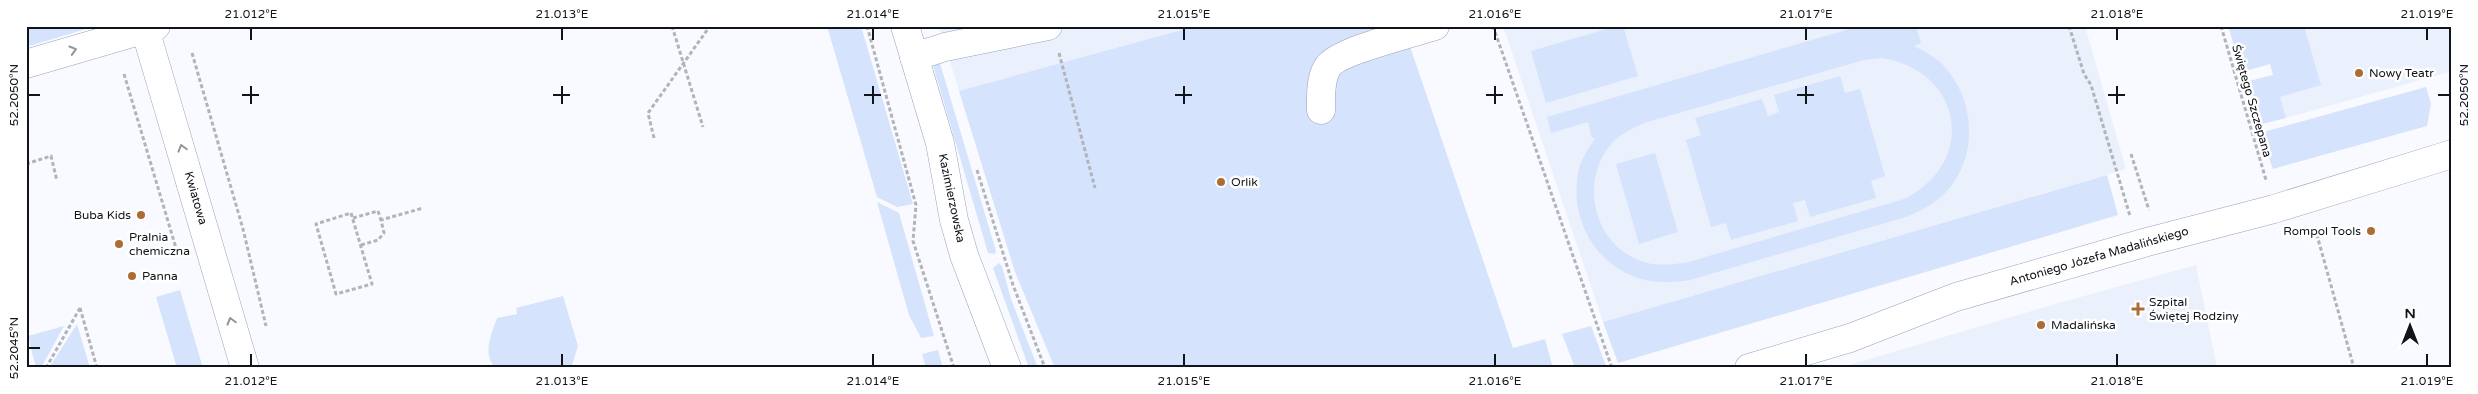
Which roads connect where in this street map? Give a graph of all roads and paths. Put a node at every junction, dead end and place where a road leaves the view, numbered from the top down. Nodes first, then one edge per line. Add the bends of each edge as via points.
1 (672, 26) edge
2 (710, 26) edge
3 (867, 26) edge
4 (905, 26) edge
5 (1435, 26) edge
6 (1493, 26) edge
7 (2070, 26) edge
8 (2221, 26) edge
9 (150, 28) edge
10 (1052, 36) edge
11 (192, 54) dead end
12 (914, 56) junction
13 (26, 64) edge
14 (682, 65) junction
15 (124, 74) dead end
16 (1321, 110) dead end
17 (703, 127) dead end
18 (654, 138) dead end
19 (2131, 154) dead end
20 (2452, 154) edge
21 (975, 162) dead end
22 (26, 164) edge
23 (2266, 180) dead end
24 (57, 181) dead end
25 (1095, 188) dead end
26 (423, 208) dead end
27 (2149, 210) dead end
28 (2130, 216) dead end
29 (353, 218) junction
30 (381, 220) junction
31 (2314, 224) dead end
32 (360, 245) junction
33 (179, 258) dead end
34 (268, 334) dead end
35 (46, 368) edge
36 (97, 368) edge
37 (245, 368) edge
38 (954, 368) edge
39 (1007, 368) edge
40 (1046, 368) edge
41 (1612, 368) edge
42 (1749, 368) edge
43 (2354, 368) edge

1 - 14 path
2 - 14 path
3 - 38 path via 916,205 913,241
4 - 12 street, Kazimierzowska
5 - 16 street via 1345,54 1328,66 1324,75
6 - 41 path
7 - 28 path
8 - 23 path, Świętego Szczepana
13 -> 9 street
37 -> 9 street, Kwiatowa
10 - 12 street via 945,47
10 - 25 path
11 - 34 path via 243,229
12 - 39 street, Kazimierzowska via 940,143 964,255
14 - 17 path
14 - 18 path via 648,113
15 - 33 path
19 - 27 path
20 - 42 street, Antoniego Józefa Madalińskiego via 2274,209 1956,298 1850,338
21 - 40 path via 1013,285
22 - 24 path via 51,156
26 - 30 path
29 - 30 path via 378,211
29 - 32 path
29 - 32 path via 351,213 316,224 336,294 372,284
30 - 32 path via 384,233 378,240
31 - 43 path
35 - 36 path via 80,308

